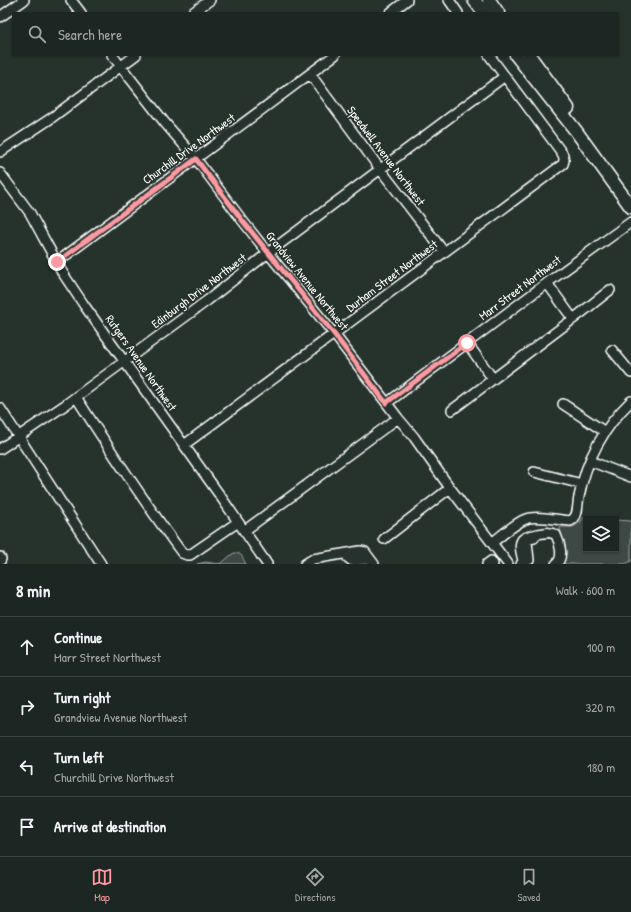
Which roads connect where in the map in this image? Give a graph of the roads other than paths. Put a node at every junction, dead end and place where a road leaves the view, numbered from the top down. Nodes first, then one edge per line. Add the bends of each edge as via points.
1 (24, 0) edge
2 (71, 0) edge
3 (210, 0) edge
4 (407, 0) edge
5 (449, 0) edge
6 (474, 0) edge
7 (489, 0) edge
8 (80, 12) edge
9 (193, 12) edge
10 (391, 12) edge
11 (457, 12) edge
12 (483, 12) edge
13 (497, 12) edge
14 (0, 17) edge
15 (113, 56) edge
16 (135, 56) edge
17 (334, 56) edge
18 (490, 56) edge
19 (517, 56) edge
20 (530, 56) edge
21 (121, 67) junction
22 (310, 74) junction
23 (505, 76) junction
24 (0, 152) edge
25 (196, 159) junction
26 (380, 169) junction
27 (0, 173) edge
28 (631, 192) edge
29 (631, 207) edge
30 (631, 222) edge
31 (444, 252) junction
32 (268, 254) junction
33 (57, 262) junction
34 (547, 282) junction
35 (610, 290) dead end
36 (573, 319) junction
37 (334, 334) junction
38 (467, 343) junction
39 (612, 350) dead end
40 (125, 361) junction
41 (631, 373) edge
42 (493, 379) junction
43 (76, 397) junction
44 (631, 401) edge
45 (386, 403) junction
46 (563, 404) dead end
47 (0, 408) edge
48 (452, 410) dead end
49 (398, 418) junction
50 (605, 432) junction
51 (18, 437) junction
52 (184, 446) junction
53 (0, 449) edge
54 (590, 461) junction
55 (534, 472) dead end
56 (631, 477) edge
57 (582, 484) junction
58 (450, 488) junction
59 (556, 519) junction
60 (238, 522) junction
61 (244, 531) junction
62 (554, 533) junction
63 (384, 539) dead end
64 (492, 543) junction
65 (0, 557) edge
66 (349, 558) edge
67 (0, 560) edge
68 (371, 560) edge
69 (504, 562) edge
70 (523, 563) edge
71 (100, 564) edge
72 (267, 564) edge
73 (306, 564) edge
74 (315, 564) edge
75 (331, 564) edge
76 (360, 564) edge
77 (487, 564) edge
78 (493, 564) edge
79 (556, 564) edge

1 - 14 street
2 - 8 street
3 - 9 street
4 - 10 street
5 - 11 street
6 - 12 main road
7 - 13 main road
15 - 21 street, Grandview Avenue Northwest
16 - 21 street
17 - 22 street, Churchill Drive Northwest
18 - 23 street
19 - 29 main road
20 - 28 main road
21 - 24 street
21 - 25 street, Grandview Avenue Northwest
22 - 25 street, Churchill Drive Northwest
22 - 26 street, Speedwell Avenue Northwest
23 - 26 street, Edinburgh Drive Northwest
23 - 31 street, Durham Street Northwest via 562,153 563,164
25 - 32 street, Grandview Avenue Northwest
25 - 33 street, Churchill Drive Northwest
26 - 31 street, Speedwell Avenue Northwest
26 - 32 street, Edinburgh Drive Northwest
27 - 33 street, Rutgers Avenue Northwest via 30,213
30 - 34 street, Marr Street Northwest
31 - 37 street, Durham Street Northwest
32 - 37 street, Grandview Avenue Northwest
32 - 40 street, Edinburgh Drive Northwest
33 - 40 street, Rutgers Avenue Northwest via 84,305
34 - 36 street
34 - 38 street, Marr Street Northwest
35 - 36 street
36 - 42 street
37 - 45 street, Grandview Avenue Northwest
37 - 52 street, Durham Street Northwest
38 - 42 street
38 - 45 street, Marr Street Northwest
39 - 41 street
40 - 43 street, Edinburgh Drive Northwest
40 - 52 street, Rutgers Avenue Northwest
42 - 48 street
43 - 51 street, Edinburgh Drive Northwest
43 - 60 street via 104,442 182,553 190,555
44 - 50 street
45 - 49 street, Grandview Avenue Northwest
46 - 50 street
47 - 51 street
49 - 58 street, Grandview Avenue Northwest
49 - 61 street
50 - 54 street
51 - 53 street, Edinburgh Drive Northwest
51 - 71 street
52 - 60 street, Rutgers Avenue Northwest
54 - 56 street
54 - 57 street
55 - 57 street
57 - 59 street via 574,520
58 - 63 street
58 - 64 street, Grandview Avenue Northwest
59 - 62 street
59 - 64 street via 527,518
60 - 61 street, Rutgers Avenue Northwest
61 - 72 street, Rutgers Avenue Northwest
62 - 70 street via 529,539 529,559
62 - 70 street via 523,538 520,542
62 - 79 street via 560,554
64 - 69 street, Grandview Avenue Northwest
65 - 67 street
66 - 68 street via 352,561
66 - 73 street via 313,559
68 - 76 street
74 - 75 street via 325,561
77 - 78 street via 490,561

